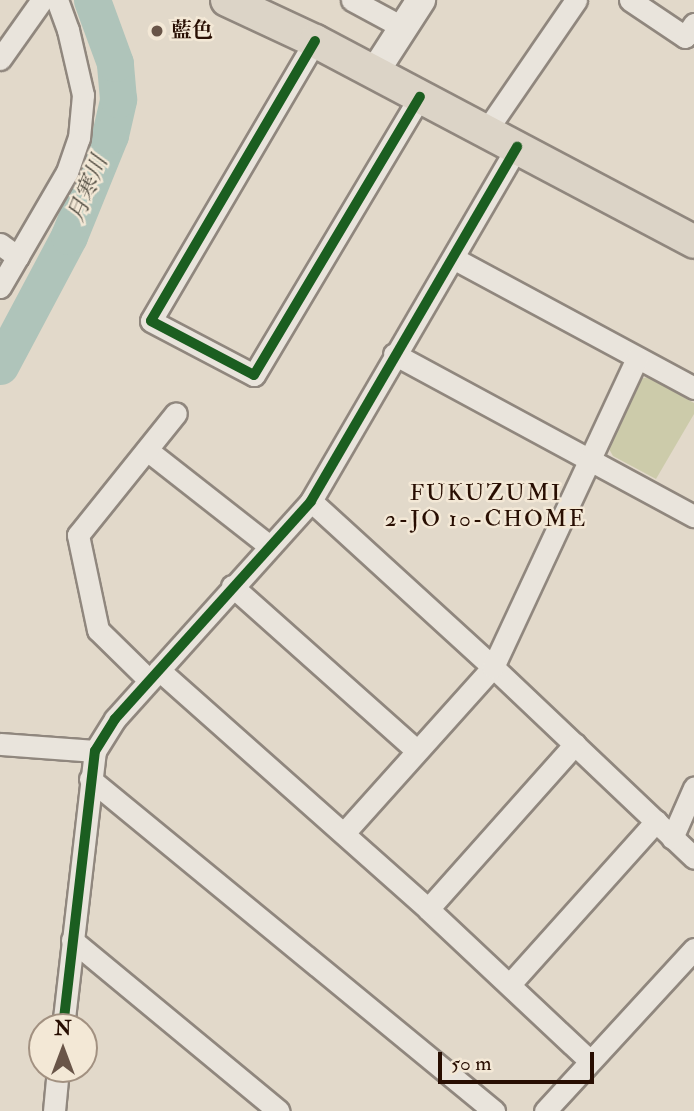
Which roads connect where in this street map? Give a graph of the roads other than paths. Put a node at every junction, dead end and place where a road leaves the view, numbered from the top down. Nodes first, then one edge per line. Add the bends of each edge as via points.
1 (42, 0) edge
2 (57, 0) edge
3 (227, 0) edge
4 (352, 0) edge
5 (421, 0) edge
6 (576, 0) edge
7 (630, 0) edge
8 (404, 27) junction
9 (691, 34) edge
10 (315, 41) junction
11 (0, 59) edge
12 (374, 73) junction
13 (420, 97) junction
14 (486, 131) junction
15 (517, 147) junction
16 (694, 242) edge
17 (0, 244) edge
18 (18, 257) junction
19 (453, 258) junction
20 (0, 287) edge
21 (394, 354) junction
22 (637, 358) junction
23 (694, 388) edge
24 (176, 413) dead end
25 (147, 450) junction
26 (589, 460) junction
27 (311, 501) junction
28 (694, 516) edge
29 (268, 545) junction
30 (232, 586) junction
31 (493, 667) junction
32 (154, 675) junction
33 (0, 744) edge
34 (575, 744) junction
35 (416, 750) junction
36 (95, 751) junction
37 (90, 779) junction
38 (694, 788) edge
39 (656, 821) junction
40 (344, 834) junction
41 (672, 838) junction
42 (694, 858) edge
43 (428, 909) junction
44 (72, 940) junction
45 (694, 949) edge
46 (510, 984) junction
47 (64, 1013) edge
48 (590, 1060) junction
49 (57, 1083) edge
50 (55, 1104) edge
51 (73, 1111) edge
52 (279, 1111) edge
53 (494, 1111) edge
54 (545, 1111) edge

1 - 11 street
2 - 18 street via 83,95 79,138 67,172
3 - 10 main road
4 - 8 street
5 - 8 street
6 - 14 street
7 - 9 street
8 - 12 street
10 - 12 main road
10 - 13 street via 151,321 254,375
12 - 13 main road
13 - 14 main road
14 - 15 main road
15 - 16 main road
15 - 19 street
17 - 18 street
18 - 20 street
19 - 21 street
19 - 22 street
21 - 26 street
21 - 27 street
22 - 23 street
22 - 26 street
24 - 25 street
25 - 29 street
25 - 32 street via 78,535 98,630
26 - 28 street
26 - 31 street
27 - 29 street
27 - 31 street
29 - 30 street
30 - 32 street
30 - 35 street
31 - 34 street
31 - 35 street
32 - 36 street via 115,719
32 - 40 street
33 - 36 street
34 - 39 street
34 - 43 street
35 - 40 street
36 - 37 street
37 - 44 street
37 - 53 street
38 - 41 street
39 - 41 street
39 - 46 street
40 - 43 street
41 - 42 street
43 - 46 street
44 - 47 street
44 - 52 street
45 - 48 street
46 - 48 street
48 - 54 street
49 - 50 street
50 - 51 street

